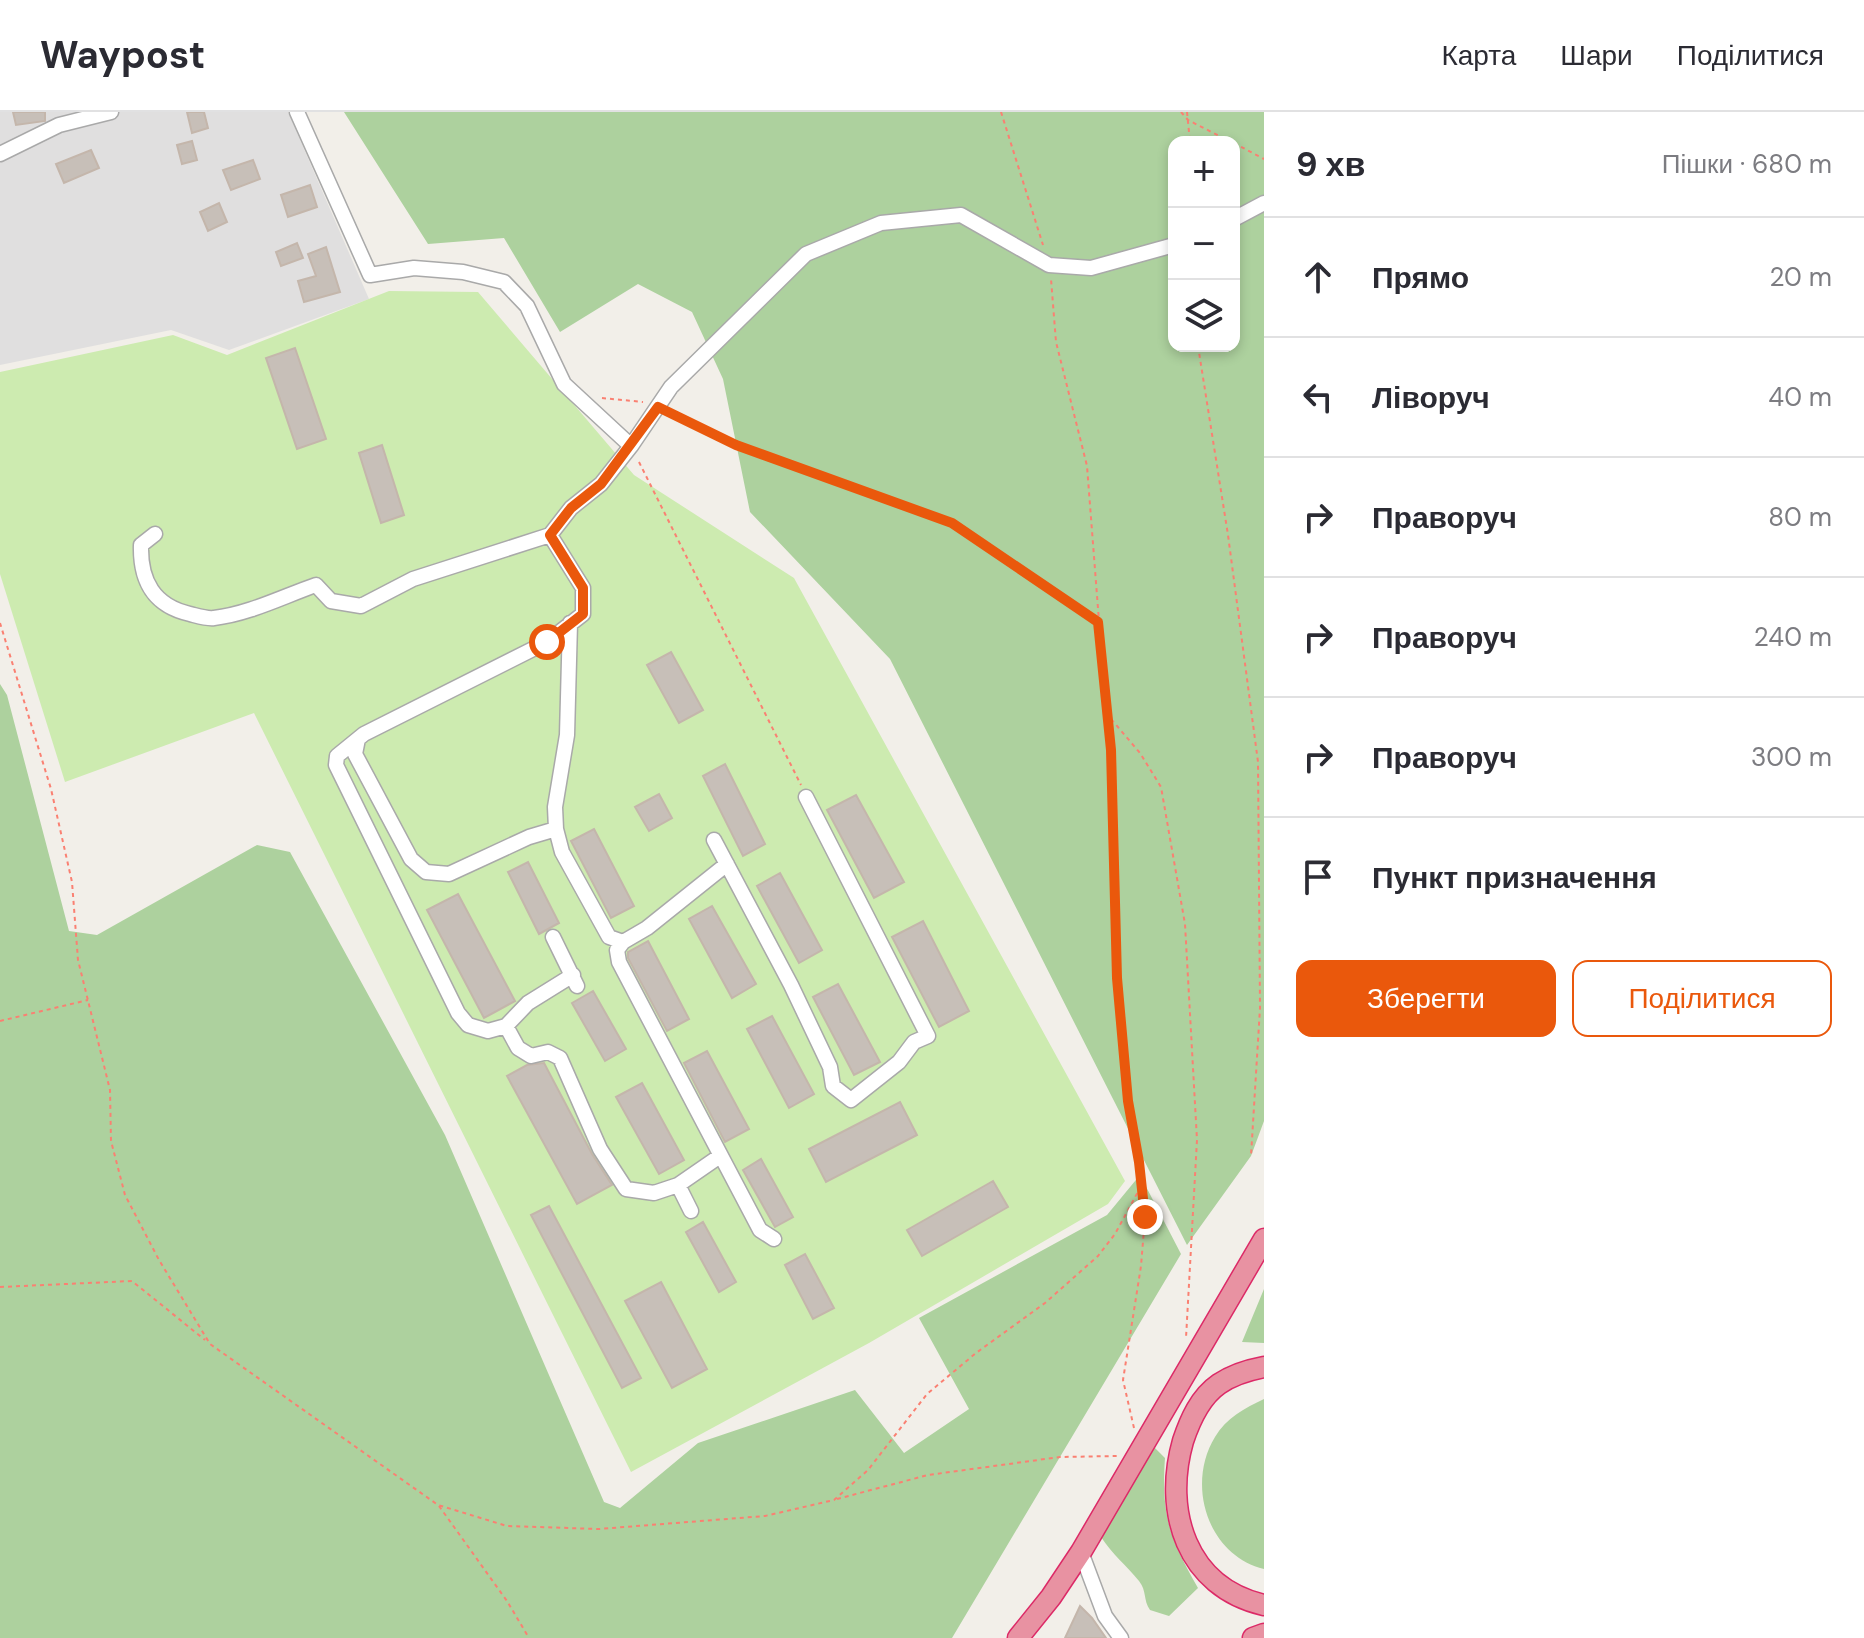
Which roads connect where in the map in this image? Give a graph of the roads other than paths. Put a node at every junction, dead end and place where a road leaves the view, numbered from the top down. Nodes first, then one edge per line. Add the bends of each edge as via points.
1 (111, 112) edge
2 (297, 112) edge
3 (0, 154) edge
4 (1264, 203) edge
5 (1240, 216) edge
6 (1168, 247) edge
7 (631, 446) junction
8 (155, 534) dead end
9 (550, 535) junction
10 (570, 623) junction
11 (358, 739) junction
12 (810, 803) road end
13 (556, 829) junction
14 (714, 840) dead end
15 (727, 864) junction
16 (553, 937) dead end
17 (623, 942) junction
18 (506, 1026) junction
19 (720, 1156) junction
20 (678, 1185) junction
21 (691, 1211) dead end
22 (774, 1239) dead end
23 (1264, 1239) edge
24 (1264, 1367) edge
25 (1081, 1552) junction
26 (1264, 1605) edge
27 (1264, 1634) edge
28 (1018, 1638) edge
29 (1121, 1638) edge
30 (1253, 1638) edge

1 - 3 street via 59,125
2 - 7 street via 370,275 414,268 504,282 527,306 564,384
4 - 5 street
6 - 7 street via 1091,268 1049,265 961,215 881,223 806,254 671,387
7 - 9 street
8 - 9 street via 141,545 152,595 176,611 212,619 316,585 331,601 361,606 413,579
9 - 10 street via 583,588 583,614
10 - 11 street via 547,642
10 - 13 street via 567,735
11 - 13 street via 355,754 411,859 426,872 449,874
11 - 18 street via 337,756 336,765 458,1013 468,1025 488,1031
12 - 15 street via 928,1036 914,1042 899,1062 851,1100 833,1086 824,1054
13 - 17 street via 562,852 609,937
14 - 15 street
15 - 17 street
16 - 18 street via 575,980 528,1003
17 - 19 street via 617,950 619,962
18 - 20 street via 518,1048 531,1056 548,1052 560,1058 600,1149 626,1189 654,1193
19 - 20 street
19 - 22 street via 760,1230
20 - 21 street
23 - 25 highway
24 - 26 highway via 1219,1384 1195,1412 1181,1450 1175,1498 1181,1528 1203,1570 1229,1593
25 - 28 highway
25 - 29 street via 1105,1616
27 - 30 highway

